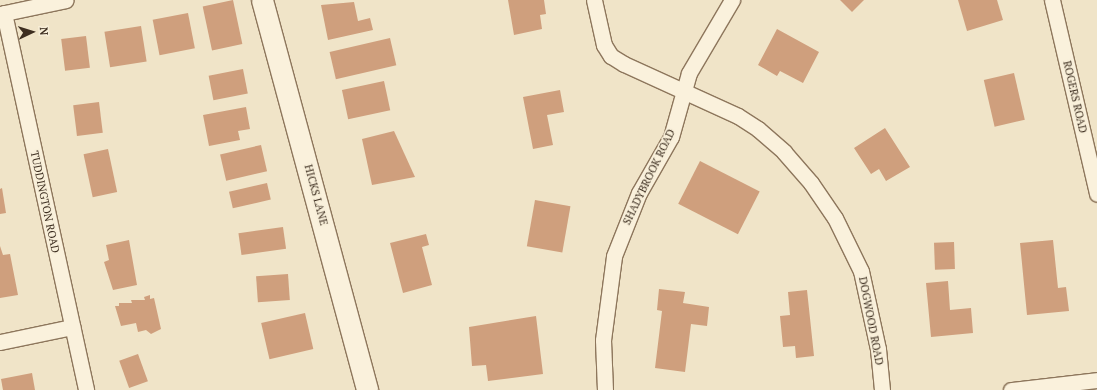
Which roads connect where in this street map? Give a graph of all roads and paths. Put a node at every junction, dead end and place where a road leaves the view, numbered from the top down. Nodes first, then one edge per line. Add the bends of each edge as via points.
1 (66, 0) edge
2 (262, 0) edge
3 (594, 0) edge
4 (732, 0) edge
5 (1052, 0) edge
6 (2, 14) edge
7 (685, 93) junction
8 (1097, 194) edge
9 (72, 327) junction
10 (0, 342) edge
11 (1097, 380) edge
12 (86, 390) edge
13 (367, 390) edge
14 (605, 390) edge
15 (882, 390) edge
16 (1012, 390) edge

1 - 6 street
2 - 13 main road, HICKS LANE
3 - 7 street, DOGWOOD ROAD via 604,45 611,56
4 - 7 street, SHADYBROOK ROAD via 689,73
5 - 8 street, ROGERS ROAD
6 - 9 street, TUDDINGTON ROAD
7 - 14 street, SHADYBROOK ROAD via 671,136 639,193 614,256 603,340
7 - 15 street, DOGWOOD ROAD via 738,116 758,129 784,152 811,183 835,218 861,272 867,292 878,349
9 - 10 street
9 - 12 street, TUDDINGTON ROAD
11 - 16 street

